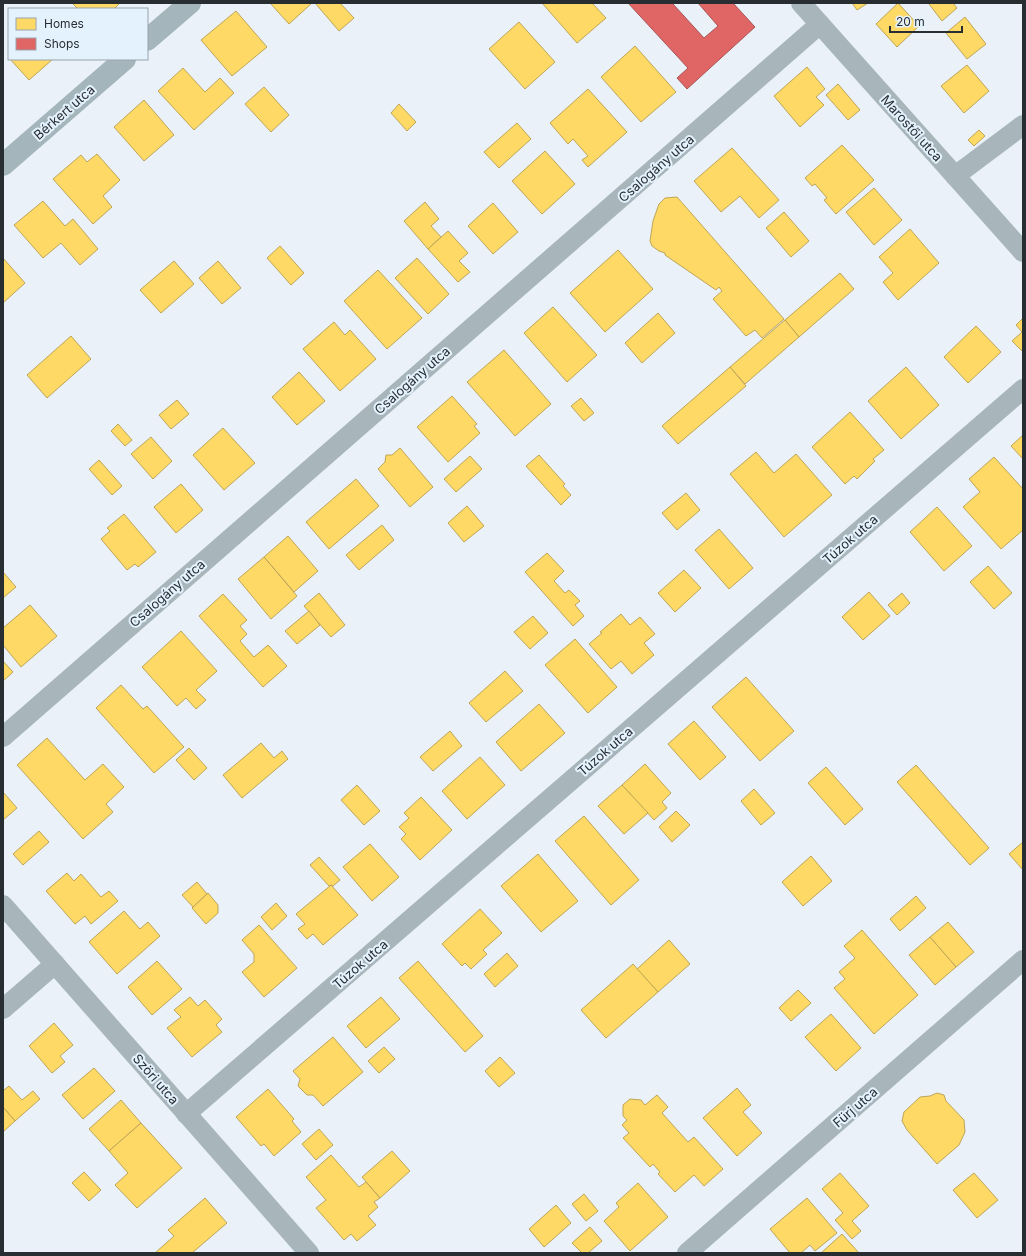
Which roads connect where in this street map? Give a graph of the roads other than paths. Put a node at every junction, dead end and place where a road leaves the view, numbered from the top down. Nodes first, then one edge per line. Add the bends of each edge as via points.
1 (190, 3) edge
2 (801, 3) edge
3 (820, 24) junction
4 (148, 39) edge
5 (124, 60) edge
6 (1023, 125) edge
7 (3, 165) edge
8 (955, 176) junction
9 (1023, 252) edge
10 (1023, 389) edge
11 (3, 737) edge
12 (3, 905) edge
13 (1023, 960) edge
14 (55, 964) junction
15 (3, 1009) edge
16 (186, 1114) junction
17 (309, 1253) edge
18 (687, 1253) edge

1 - 4 street
2 - 3 street, Marostői utca
3 - 8 street, Marostői utca
3 - 11 street, Csalogány utca
5 - 7 street, Bérkert utca
6 - 8 street
8 - 9 street, Marostői utca
10 - 16 street, Túzok utca
12 - 14 street, Szöri utca
13 - 18 street, Fürj utca
14 - 15 street
14 - 16 street, Szöri utca
16 - 17 street, Szöri utca

